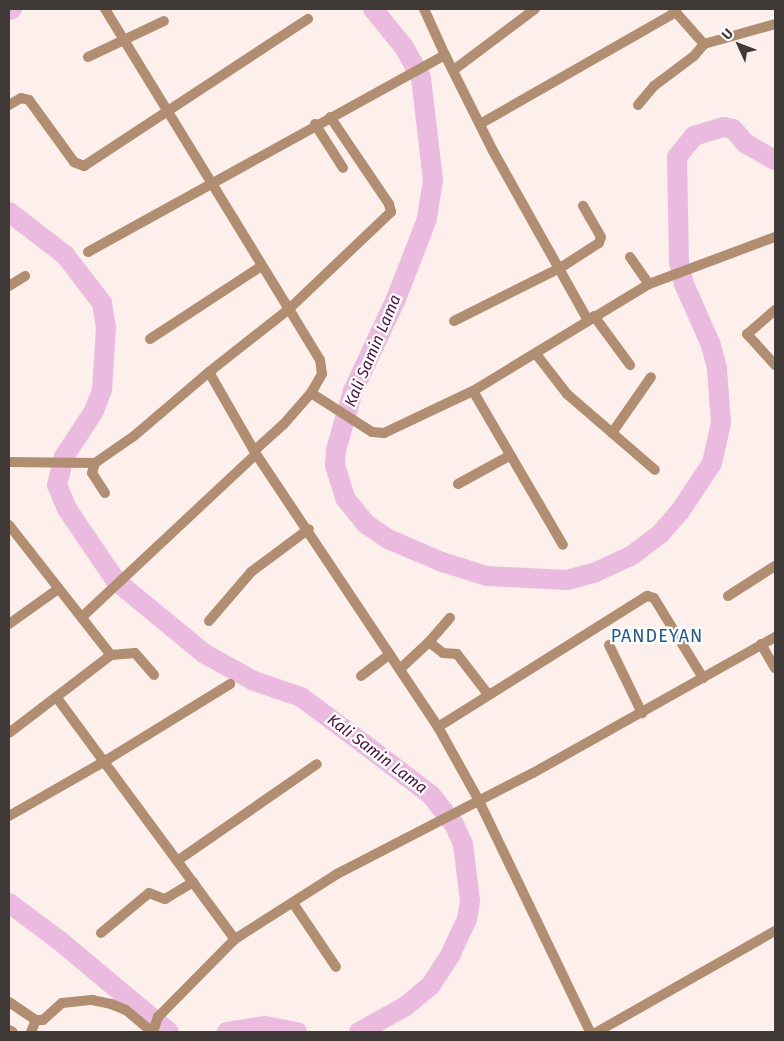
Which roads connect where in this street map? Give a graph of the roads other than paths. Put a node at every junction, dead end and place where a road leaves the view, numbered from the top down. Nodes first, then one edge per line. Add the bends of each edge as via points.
1 (105, 9) edge
2 (424, 9) edge
3 (536, 9) edge
4 (674, 10) edge
5 (521, 13) edge
6 (308, 19) dead end
7 (164, 21) dead end
8 (775, 24) edge
9 (123, 41) junction
10 (704, 44) junction
11 (445, 55) junction
12 (88, 57) dead end
13 (455, 69) junction
14 (9, 105) edge
15 (638, 105) dead end
16 (166, 113) junction
17 (330, 117) junction
18 (316, 124) junction
19 (480, 124) junction
20 (343, 168) dead end
21 (210, 184) junction
22 (583, 206) dead end
23 (775, 237) edge
24 (88, 252) dead end
25 (630, 257) dead end
26 (260, 267) junction
27 (560, 268) junction
28 (25, 276) dead end
29 (649, 284) junction
30 (9, 286) edge
31 (289, 309) junction
32 (775, 310) edge
33 (591, 318) junction
34 (454, 320) dead end
35 (150, 339) dead end
36 (536, 354) junction
37 (630, 365) dead end
38 (775, 365) edge
39 (209, 372) junction
40 (651, 377) dead end
41 (473, 391) junction
42 (311, 393) junction
43 (612, 433) junction
44 (256, 452) junction
45 (511, 455) junction
46 (9, 462) edge
47 (95, 464) junction
48 (655, 470) dead end
49 (458, 484) dead end
50 (105, 493) dead end
51 (9, 525) edge
52 (309, 529) junction
53 (564, 544) dead end
54 (775, 566) edge
55 (58, 589) junction
56 (728, 596) dead end
57 (83, 616) junction
58 (450, 618) dead end
59 (208, 621) dead end
60 (9, 624) edge
61 (775, 637) edge
62 (429, 642) junction
63 (761, 644) junction
64 (609, 645) dead end
65 (390, 654) junction
66 (111, 655) junction
67 (775, 668) edge
68 (400, 669) junction
69 (154, 675) dead end
70 (361, 676) dead end
71 (702, 678) junction
72 (230, 684) dead end
73 (487, 693) junction
74 (57, 698) junction
75 (642, 714) junction
76 (438, 726) junction
77 (9, 734) edge
78 (105, 762) junction
79 (317, 764) dead end
80 (478, 799) junction
81 (9, 816) edge
82 (177, 861) junction
83 (193, 882) junction
84 (293, 903) junction
85 (775, 932) edge
86 (101, 933) dead end
87 (235, 939) junction
88 (336, 967) dead end
89 (9, 1002) edge
90 (36, 1020) junction
91 (9, 1030) edge
92 (13, 1032) edge
93 (31, 1032) edge
94 (153, 1032) edge
95 (590, 1032) edge
96 (597, 1032) edge

1 - 9 street
2 - 11 street
3 - 5 street
4 - 10 street
4 - 19 street
5 - 13 street
6 - 16 street
7 - 9 street
8 - 10 street
9 - 12 street
9 - 16 street
10 - 15 street via 694,56 654,86
11 - 13 street
11 - 17 street
13 - 19 street
14 - 16 street via 21,98 29,100 79,166 88,165
16 - 21 street
17 - 18 street
17 - 31 street via 389,204 391,212
18 - 20 street
18 - 21 street
19 - 27 street
21 - 24 street
21 - 26 street
22 - 27 street via 600,241
23 - 29 street via 717,262 681,271
25 - 29 street
26 - 31 street
26 - 35 street
27 - 33 street
27 - 34 street
28 - 30 street
29 - 33 street
31 - 39 street
31 - 42 street via 322,364 322,374
32 - 38 street via 747,334
33 - 36 street
33 - 37 street
36 - 41 street
36 - 43 street via 562,388
39 - 44 street
39 - 47 street via 134,436
40 - 43 street
41 - 42 street via 384,434 364,427
41 - 45 street
42 - 44 street
43 - 48 street
44 - 52 street
44 - 57 street
45 - 49 street
45 - 53 street
46 - 47 street
47 - 50 street via 92,473
51 - 55 street
52 - 59 street via 251,572
52 - 65 street
54 - 56 street
55 - 57 street
55 - 60 street
57 - 66 street
58 - 62 street
61 - 63 street
62 - 68 street
62 - 73 street via 443,653 457,654
63 - 67 street
63 - 71 street
64 - 75 street
65 - 68 street
65 - 70 street
66 - 69 street via 135,654
66 - 74 street
68 - 76 street
71 - 73 street via 654,598 647,596
71 - 75 street
72 - 78 street
73 - 76 street
74 - 77 street
74 - 78 street
75 - 80 street
76 - 80 street
78 - 81 street
78 - 82 street
79 - 82 street
80 - 84 street via 338,874
80 - 95 street
82 - 83 street
83 - 86 street via 165,898 149,893
83 - 87 street
84 - 87 street
84 - 88 street
85 - 96 street
87 - 94 street via 158,1017
89 - 90 street
90 - 93 street
90 - 94 street via 43,1020 62,1003 92,1000 126,1010
91 - 92 street

